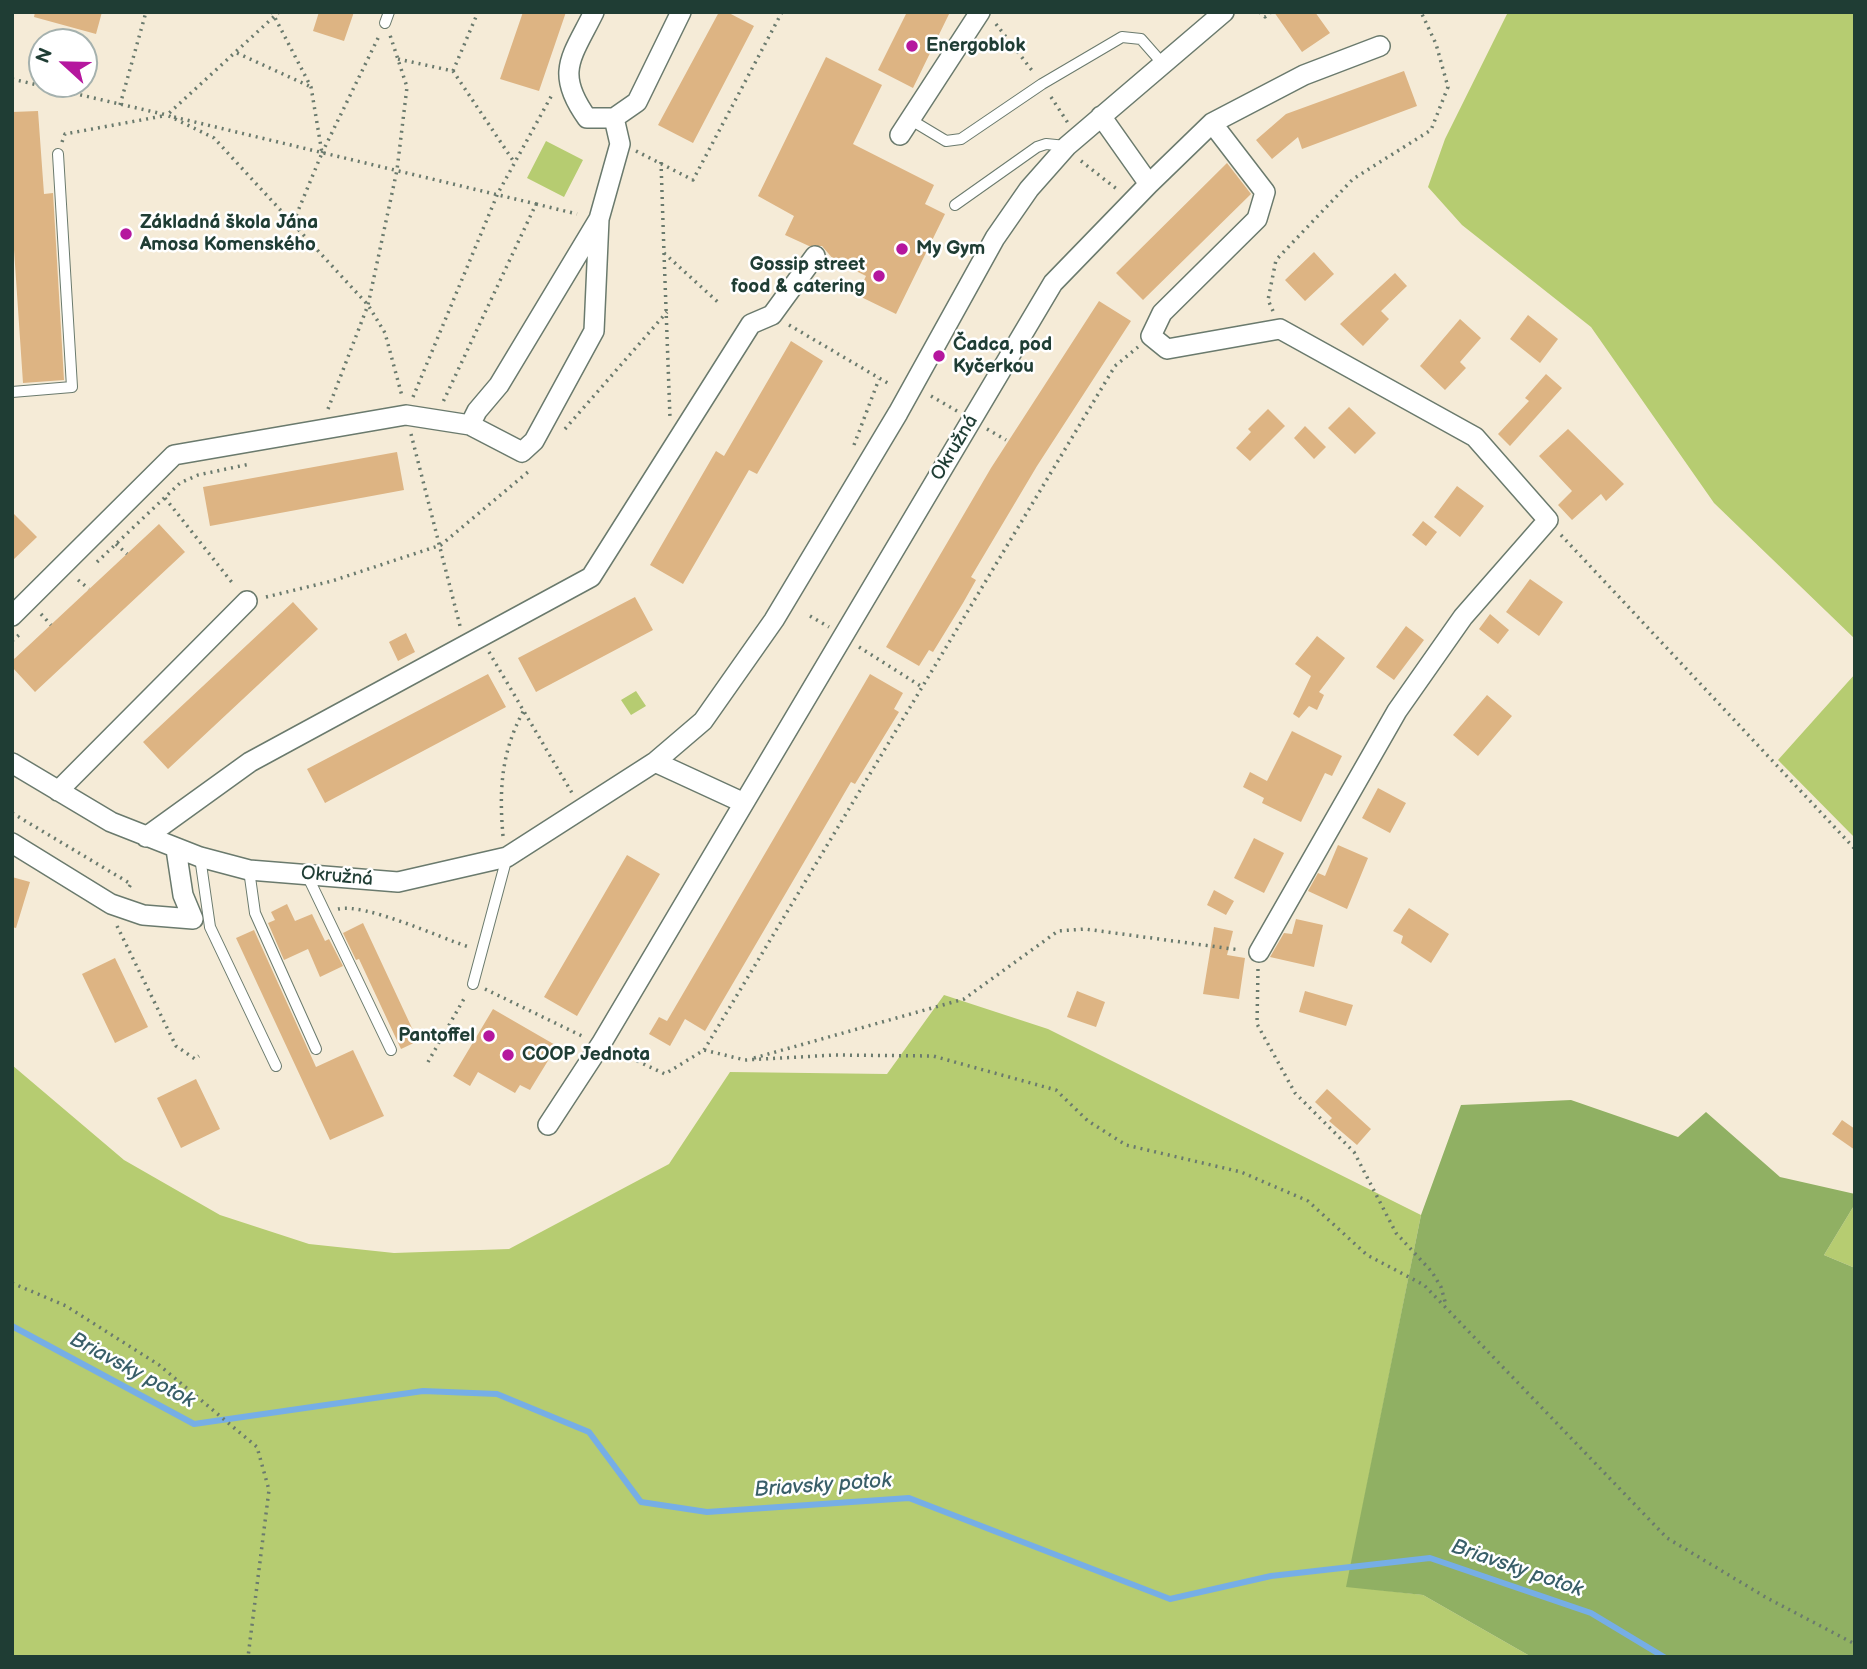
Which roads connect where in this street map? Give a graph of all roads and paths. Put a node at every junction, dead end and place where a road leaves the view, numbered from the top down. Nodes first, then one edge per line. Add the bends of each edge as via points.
1 (146, 12) edge
2 (279, 12) edge
3 (478, 12) edge
4 (594, 12) edge
5 (681, 12) edge
6 (771, 12) edge
7 (1224, 12) edge
8 (1259, 12) edge
9 (1270, 12) edge
10 (1421, 12) edge
11 (780, 14) edge
12 (273, 15) edge
13 (986, 15) edge
14 (387, 18) edge
15 (1380, 46) dead end
16 (236, 53) junction
17 (398, 59) junction
18 (1163, 64) junction
19 (568, 66) junction
20 (453, 71) junction
21 (12, 79) edge
22 (1042, 84) junction
23 (311, 87) junction
24 (120, 105) junction
25 (167, 115) junction
26 (1101, 116) junction
27 (614, 118) junction
28 (1212, 123) junction
29 (1068, 124) dead end
30 (905, 128) joint
31 (620, 144) junction
32 (1067, 146) junction
33 (322, 153) junction
34 (58, 154) joint
35 (1081, 161) dead end
36 (661, 162) junction
37 (515, 163) junction
38 (397, 170) junction
39 (1149, 184) junction
40 (498, 193) junction
41 (1132, 201) junction
42 (536, 204) junction
43 (955, 205) dead end
44 (577, 214) dead end
45 (599, 219) junction
46 (293, 223) junction
47 (664, 253) junction
48 (815, 256) dead end
49 (720, 304) dead end
50 (368, 305) junction
51 (667, 312) junction
52 (772, 315) junction
53 (1280, 329) junction
54 (1151, 337) junction
55 (879, 379) junction
56 (12, 392) edge
57 (908, 394) junction
58 (668, 408) dead end
59 (327, 413) dead end
60 (405, 415) junction
61 (470, 425) junction
62 (562, 432) dead end
63 (852, 450) dead end
64 (253, 463) dead end
65 (536, 463) dead end
66 (165, 498) junction
67 (1548, 520) junction
68 (116, 544) junction
69 (441, 545) junction
70 (127, 554) dead end
71 (78, 580) junction
72 (69, 588) dead end
73 (89, 589) dead end
74 (247, 601) junction
75 (50, 606) dead end
76 (41, 614) junction
77 (810, 616) dead end
78 (32, 623) dead end
79 (17, 624) edge
80 (51, 625) dead end
81 (459, 625) dead end
82 (843, 636) junction
83 (12, 641) edge
84 (492, 655) dead end
85 (922, 687) junction
86 (524, 710) junction
87 (655, 762) junction
88 (12, 763) edge
89 (58, 791) junction
90 (573, 796) dead end
91 (744, 803) junction
92 (146, 837) junction
93 (12, 843) edge
94 (176, 849) junction
95 (1855, 849) edge
96 (200, 857) junction
97 (507, 857) junction
98 (249, 870) junction
99 (306, 875) junction
100 (325, 912) junction
101 (481, 951) junction
102 (1259, 952) junction
103 (473, 984) junction
104 (601, 1045) junction
105 (316, 1049) dead end
106 (391, 1050) dead end
107 (704, 1050) junction
108 (745, 1060) junction
109 (428, 1062) dead end
110 (276, 1066) dead end
111 (548, 1125) dead end
112 (12, 1283) edge
113 (1446, 1308) junction
114 (1855, 1644) edge
115 (248, 1657) edge

1 - 24 path
2 - 12 path
3 - 20 path
4 - 19 street
5 - 27 street via 637,102
6 - 11 path
7 - 18 street, Okružná
8 - 9 path via 1265,17
10 - 53 path via 1448,87 1431,130 1353,179 1276,260 1268,300
11 - 36 path via 693,180
12 - 16 path
12 - 23 path
13 - 22 path
13 - 30 street
14 - 17 path
14 - 33 path
15 - 28 street, Okružná via 1304,75
16 - 23 path
16 - 25 path
17 - 20 path
17 - 38 path via 407,87
18 - 22 lane via 1141,39 1122,37
18 - 26 street, Okružná
19 - 27 street via 572,96 587,118
19 - 37 path
20 - 37 path
21 - 24 path
22 - 29 path
22 - 30 lane via 961,139 946,141
23 - 33 path
24 - 25 path
25 - 33 path
25 - 34 path via 65,134
25 - 46 path via 214,138
26 - 32 street, Okružná
26 - 39 street
27 - 31 street
28 - 39 street, Okružná
28 - 54 street via 1265,192 1257,219 1162,313
31 - 36 path
31 - 45 street
32 - 43 lane via 1037,147
32 - 57 street, Okružná via 995,238
33 - 38 path
33 - 46 path
34 - 56 lane via 72,387
35 - 41 path
36 - 47 path
37 - 40 path
38 - 40 path
38 - 50 path
39 - 41 street, Okružná
40 - 42 path
40 - 60 path
41 - 82 street, Okružná via 1053,283
42 - 44 path
42 - 60 path via 442,402 434,410
45 - 61 street
45 - 61 street via 594,331 534,441 522,452
46 - 50 path
47 - 49 path
47 - 51 path
48 - 52 street
50 - 59 path
50 - 60 path via 385,332
51 - 58 path
51 - 62 path
52 - 55 path
52 - 92 street via 751,324 591,577 250,762
53 - 54 street via 1167,349
53 - 67 street via 1475,437
54 - 85 path via 1115,366
55 - 57 path
55 - 63 path
57 - 87 street, Okružná via 730,686 703,721
60 - 61 street
60 - 69 path
60 - 79 street via 174,455
64 - 66 path via 187,478
65 - 69 path
66 - 68 path
66 - 74 path
67 - 95 path
67 - 102 street via 1463,617 1397,711
68 - 70 path
68 - 71 path
69 - 74 path via 332,581
69 - 81 path
71 - 72 path
71 - 73 path
74 - 89 street
75 - 76 path
76 - 78 path
76 - 80 path
77 - 82 path
79 - 83 path
82 - 85 path
82 - 91 street, Okružná
84 - 86 path
85 - 107 path
86 - 90 path
86 - 97 path via 501,776 501,824
87 - 91 street
87 - 97 street, Okružná
88 - 89 street, Okružná
89 - 92 street, Okružná
91 - 104 street, Okružná
92 - 94 street, Okružná
93 - 94 street via 111,904 143,915 193,919 183,895
94 - 96 street, Okružná
96 - 98 street, Okružná
96 - 110 lane via 210,927
97 - 99 street, Okružná via 398,882
97 - 101 lane
98 - 99 street, Okružná
98 - 105 lane via 255,913
99 - 100 lane
100 - 101 path via 363,908
100 - 106 lane
101 - 103 lane
102 - 108 path via 1085,929 1058,931 964,999
102 - 113 path via 1257,1024 1295,1093 1354,1152 1396,1233 1441,1287
103 - 104 path
103 - 109 path
104 - 107 path via 665,1074
104 - 111 street, Okružná
107 - 108 path
108 - 113 path via 933,1056 1056,1090 1088,1121 1126,1145 1241,1172 1308,1200 1367,1255 1423,1285
112 - 115 path via 66,1306 159,1365 257,1447 269,1490
113 - 114 path via 1667,1538

